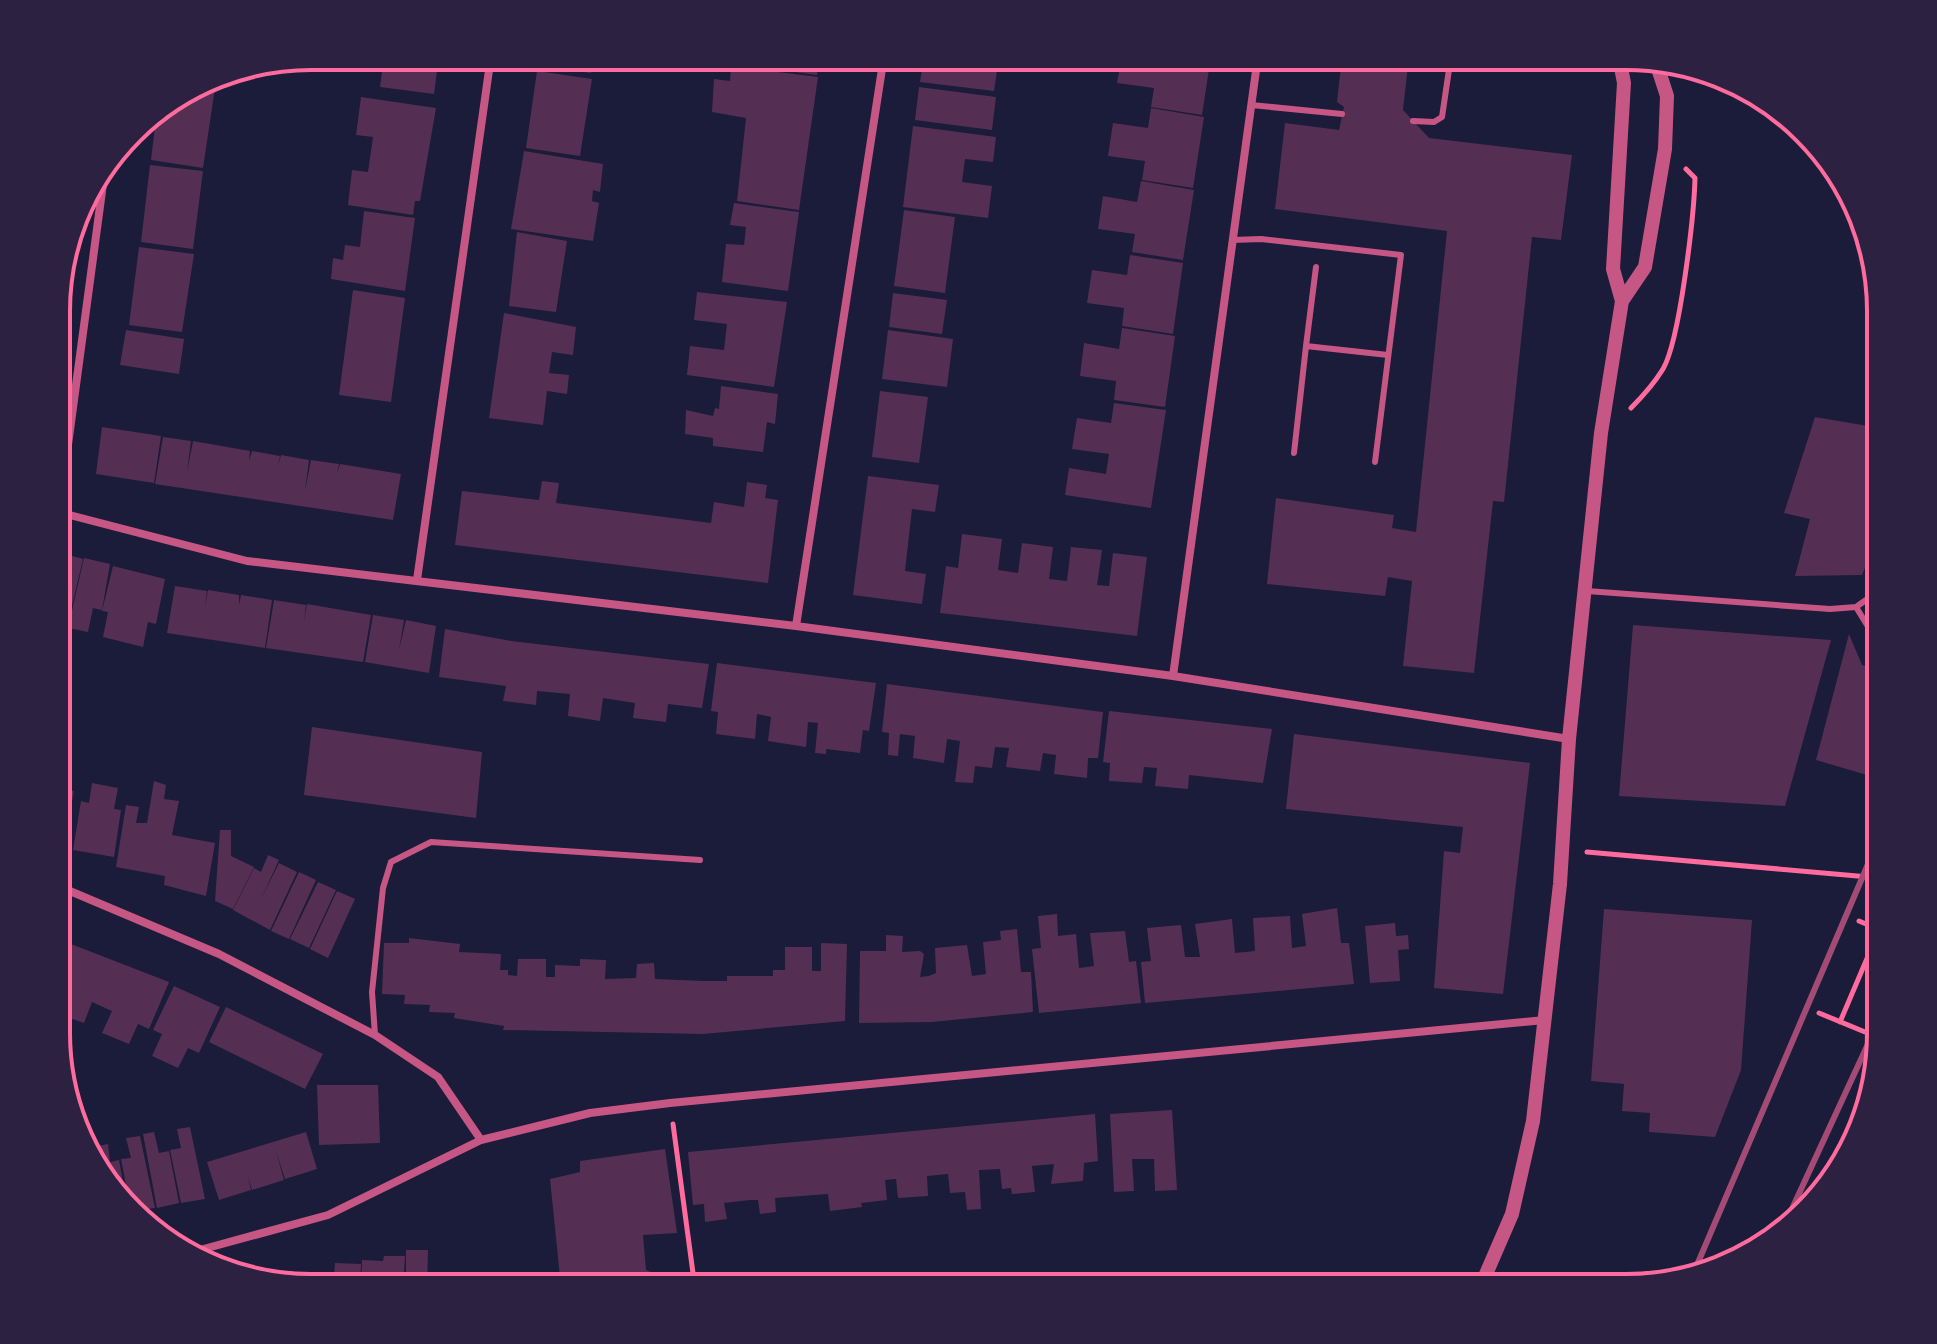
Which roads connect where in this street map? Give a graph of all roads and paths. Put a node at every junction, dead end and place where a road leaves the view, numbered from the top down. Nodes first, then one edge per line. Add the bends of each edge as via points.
1 (489, 71) edge
2 (882, 71) edge
3 (1256, 71) edge
4 (1449, 71) edge
5 (1622, 71) edge
6 (1660, 73) edge
7 (1251, 105) junction
8 (1342, 114) dead end
9 (1413, 121) dead end
10 (1665, 149) junction
11 (102, 190) edge
12 (1232, 240) junction
13 (1316, 267) dead end
14 (1622, 301) junction
15 (1306, 346) junction
16 (1388, 355) junction
17 (70, 423) edge
18 (1601, 433) junction
19 (1294, 453) dead end
20 (1375, 462) dead end
21 (70, 515) edge
22 (417, 580) junction
23 (1583, 590) junction
24 (1866, 600) edge
25 (1856, 607) junction
26 (1866, 623) edge
27 (796, 626) junction
28 (1173, 676) junction
29 (1569, 739) junction
30 (1609, 854) dead end
31 (700, 860) dead end
32 (1866, 878) edge
33 (71, 891) edge
34 (1859, 921) dead end
35 (1866, 924) edge
36 (1866, 962) edge
37 (1819, 1013) dead end
38 (1545, 1020) junction
39 (1840, 1022) junction
40 (1865, 1032) dead end
41 (375, 1035) junction
42 (670, 1103) junction
43 (481, 1140) junction
44 (204, 1249) edge
45 (693, 1273) edge
46 (1486, 1274) edge

1 - 22 street
2 - 27 street
3 - 7 street
4 - 9 lane via 1442,117
5 - 14 street via 1613,269
6 - 10 street via 1667,96
7 - 8 lane
7 - 12 street
10 - 14 street via 1645,267
10 - 18 path via 1695,178 1694,215 1674,324 1664,367 1634,406
11 - 17 street
12 - 16 lane via 1401,255
12 - 28 street
13 - 15 lane
14 - 18 street
15 - 16 lane
15 - 19 lane
16 - 20 lane
18 - 23 street
21 - 22 street via 247,561
22 - 27 street
23 - 25 lane
23 - 29 street
24 - 25 lane
25 - 26 lane
27 - 28 street
28 - 29 street
29 - 38 street
30 - 32 path
31 - 41 lane via 431,842 412,849 391,862 383,888 372,992
33 - 41 street via 219,954
34 - 35 path
36 - 39 path
37 - 39 path
38 - 42 street
38 - 46 street via 1533,1121 1512,1214
39 - 40 path
41 - 43 street via 438,1077
42 - 43 street via 590,1113
42 - 45 path
43 - 44 street via 328,1215

